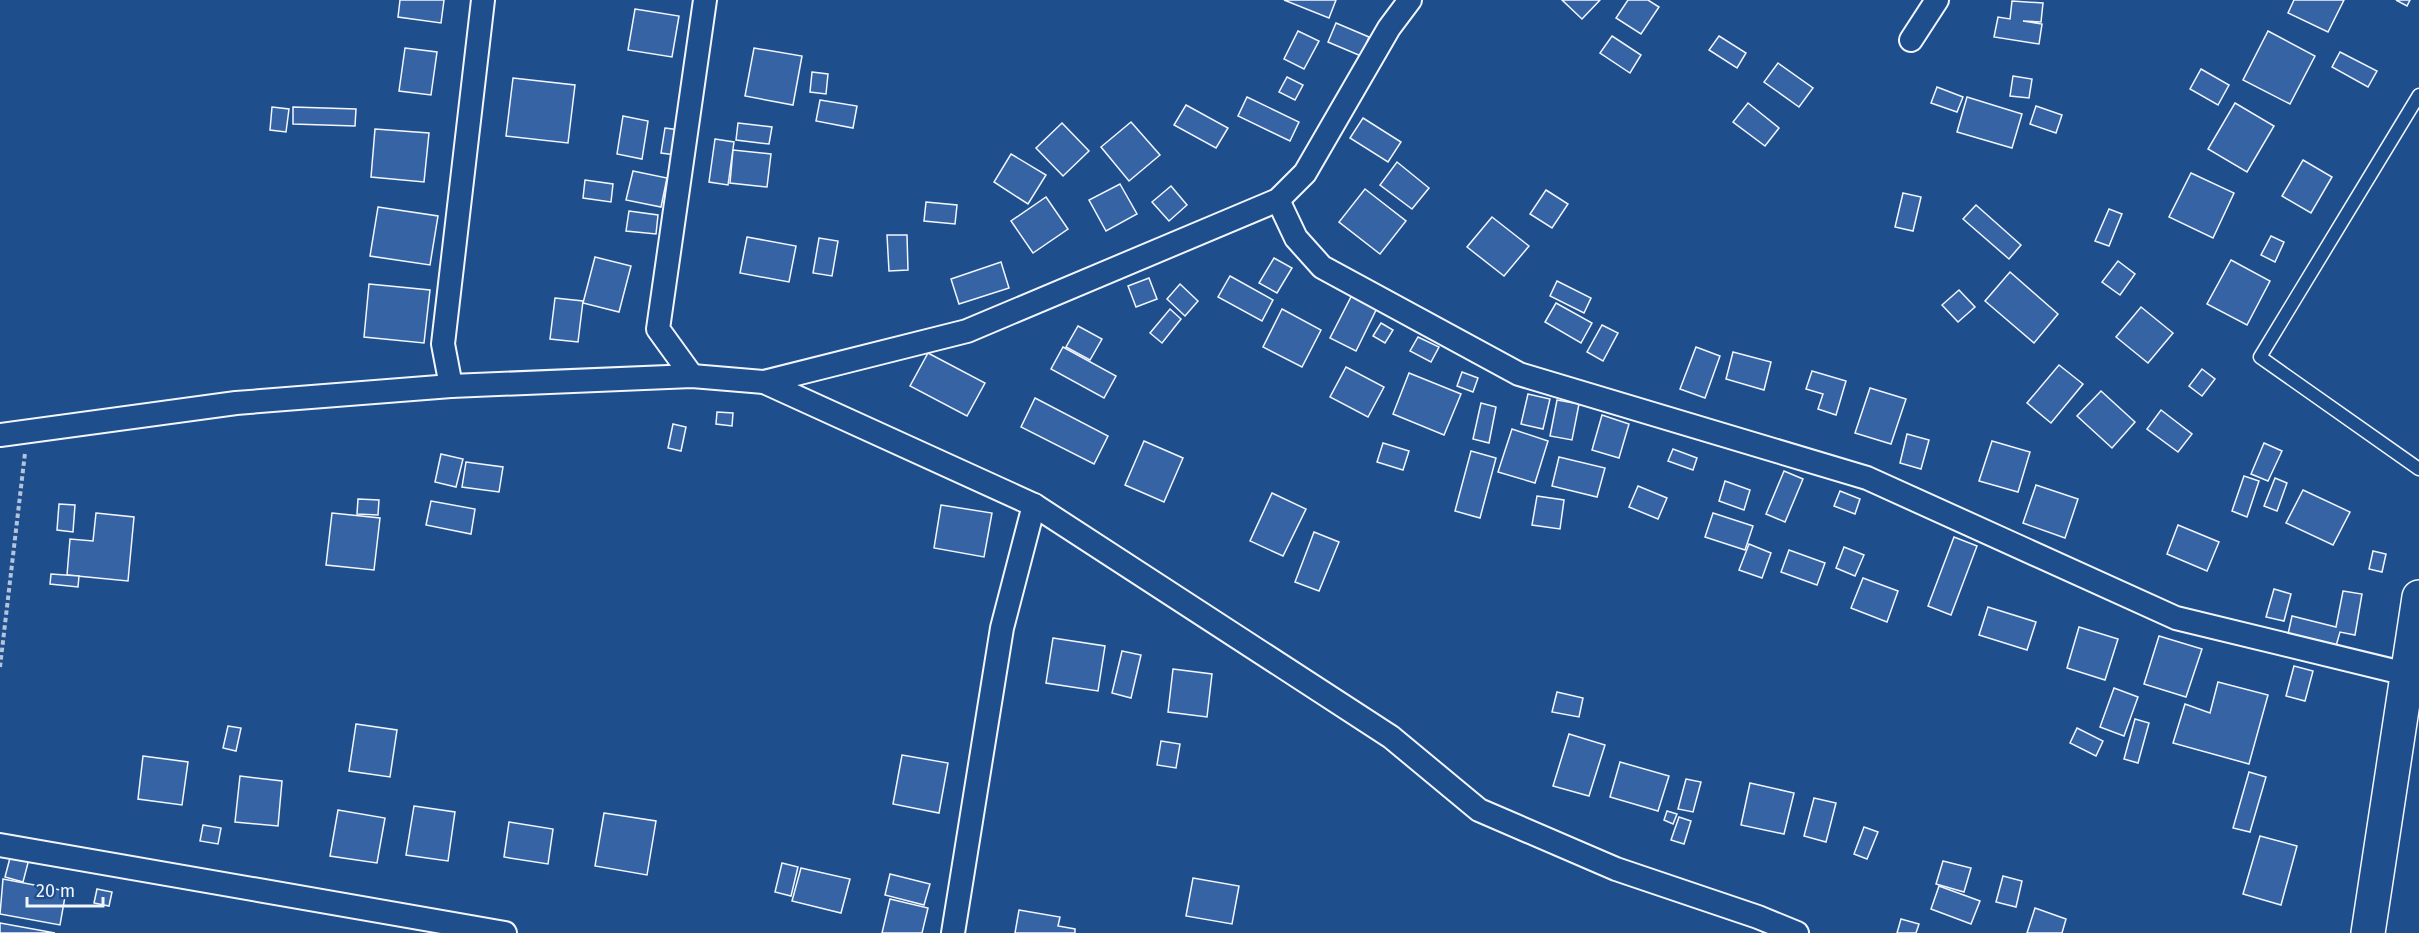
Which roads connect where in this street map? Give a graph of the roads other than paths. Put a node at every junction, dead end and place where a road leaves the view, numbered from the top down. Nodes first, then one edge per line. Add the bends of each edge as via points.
1 (483, 0) edge
2 (705, 0) edge
3 (1410, 0) edge
4 (1937, 0) edge
5 (1911, 40) dead end
6 (2419, 95) edge
7 (1278, 200) junction
8 (692, 376) junction
9 (764, 382) junction
10 (451, 386) junction
11 (0, 435) edge
12 (2419, 469) edge
13 (1034, 505) junction
14 (2419, 597) edge
15 (2413, 674) edge
16 (0, 845) edge
17 (466, 930) edge
18 (505, 933) edge
19 (953, 933) edge
20 (1797, 933) edge
21 (2368, 933) edge

1 - 10 street via 443,344
2 - 8 street via 658,329
3 - 7 street via 1389,28 1305,173
4 - 5 street
6 - 12 lane via 2260,357
7 - 9 street via 967,331
7 - 15 street via 1296,238 1322,267 1519,374 1867,478 2176,618
8 - 9 street
8 - 10 street
9 - 13 street
10 - 11 street via 236,403
13 - 19 street via 1002,628
13 - 20 street via 1391,737 1479,810 1616,869
14 - 15 main road
15 - 21 main road
16 - 17 street
17 - 18 street

